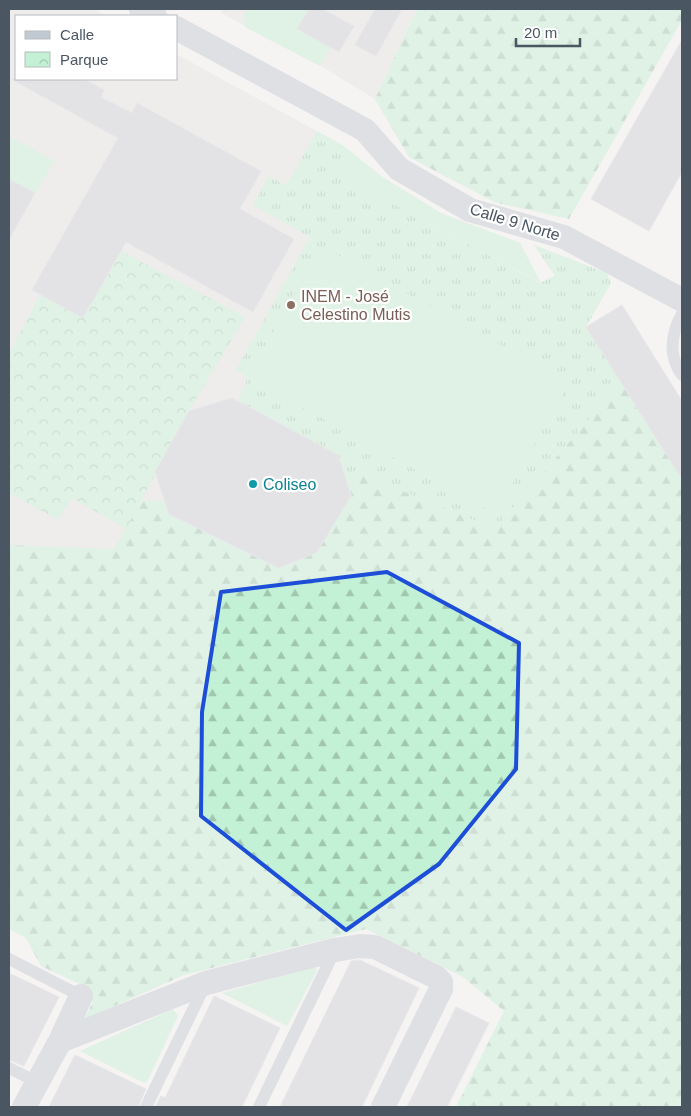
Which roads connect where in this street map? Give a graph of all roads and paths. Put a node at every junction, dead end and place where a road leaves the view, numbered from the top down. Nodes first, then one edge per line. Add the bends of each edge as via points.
1 (141, 9) edge
2 (153, 15) edge
3 (178, 29) edge
4 (682, 300) edge
5 (682, 314) edge
6 (682, 375) edge
7 (335, 950) junction
8 (9, 960) edge
9 (206, 983) junction
10 (80, 996) joint
11 (60, 1041) junction
12 (9, 1068) edge
13 (37, 1082) junction
14 (24, 1107) edge
15 (146, 1107) edge
16 (260, 1107) edge
17 (383, 1107) edge

1 - 2 street
3 - 4 street, Calle 9 Norte via 365,130 398,169 470,210 564,237
5 - 6 lane via 674,328 672,350
7 - 9 street
7 - 16 lane
7 - 17 street via 375,947 441,982 441,989
8 - 10 lane
9 - 11 street
9 - 15 lane
10 - 11 street
11 - 13 street
12 - 13 lane
13 - 14 street

